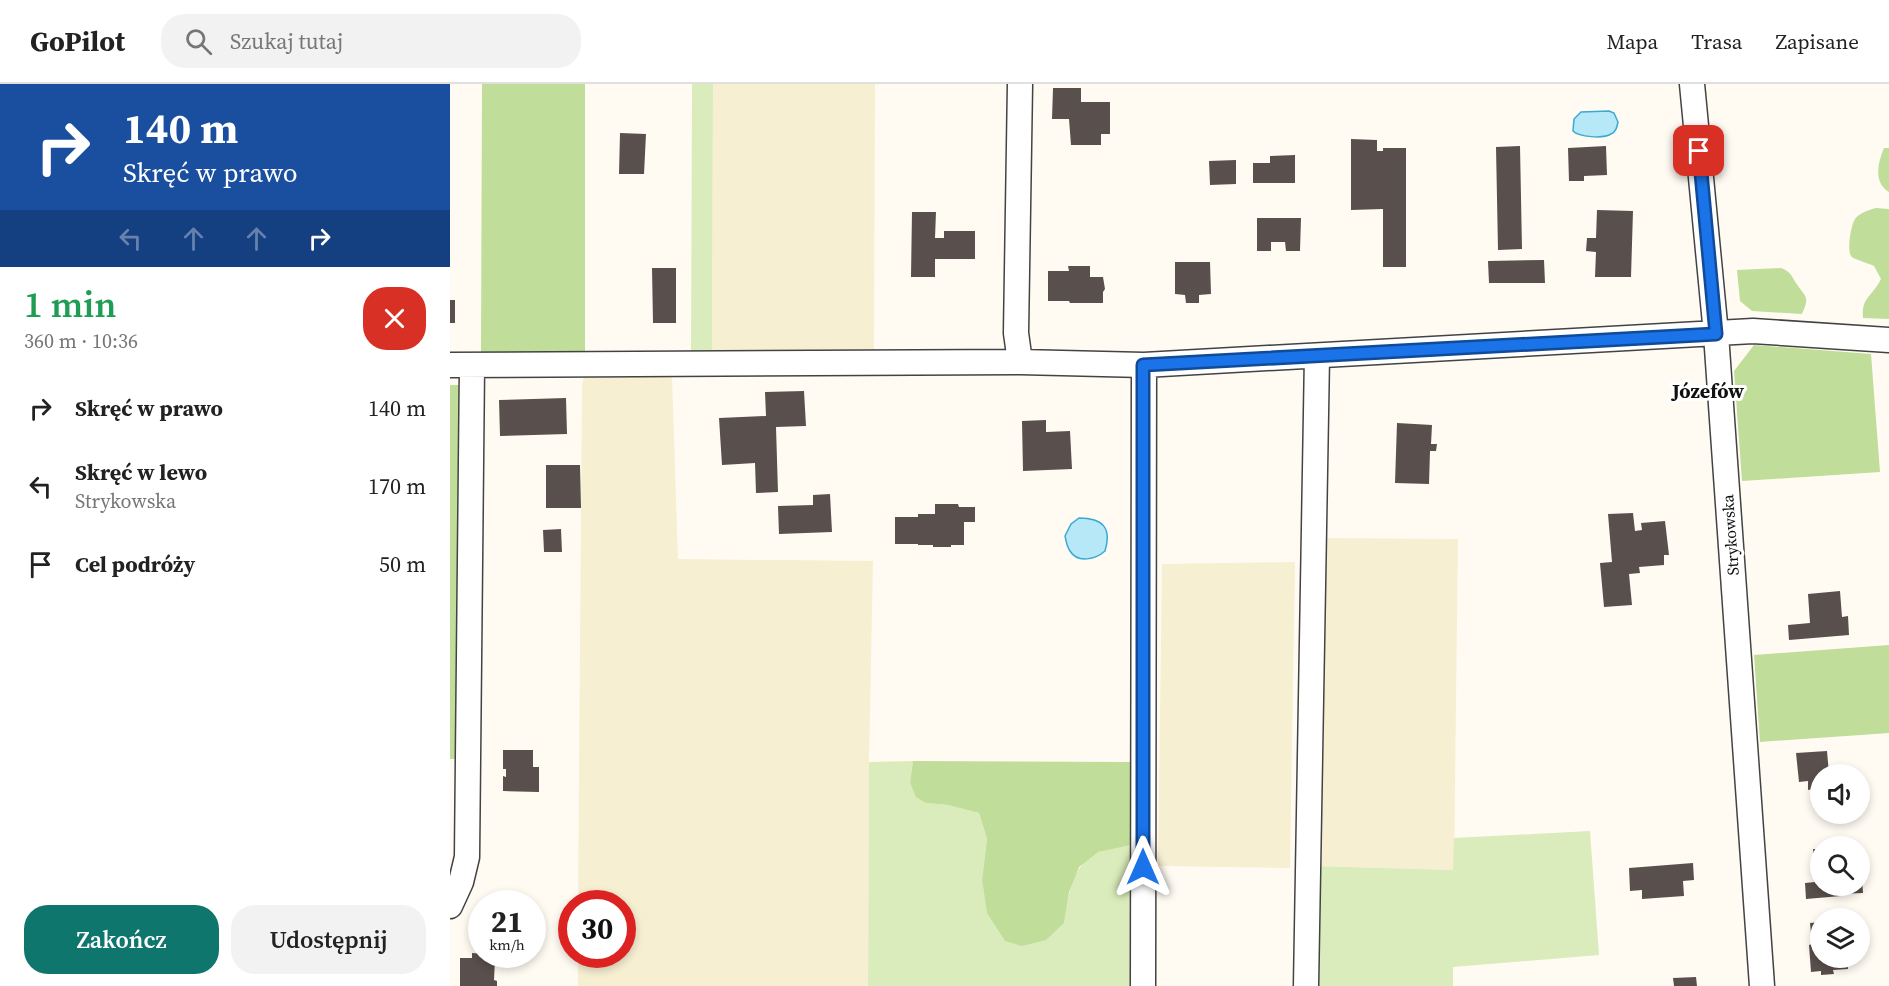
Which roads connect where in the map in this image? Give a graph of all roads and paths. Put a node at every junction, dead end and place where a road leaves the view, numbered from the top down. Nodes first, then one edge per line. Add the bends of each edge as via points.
1 (1020, 84) edge
2 (1692, 84) edge
3 (1716, 334) junction
4 (1889, 340) edge
5 (1317, 356) junction
6 (1020, 362) junction
7 (461, 365) edge
8 (1143, 365) junction
9 (450, 906) edge
10 (1143, 986) edge
11 (1306, 986) edge
12 (1762, 986) edge

1 - 6 street via 1016,333
2 - 3 street, Strykowska
3 - 4 street via 1753,331
3 - 5 street
3 - 12 street, Strykowska
5 - 8 street
5 - 11 street
6 - 7 street
6 - 8 street
7 - 9 street via 467,857
8 - 10 street

